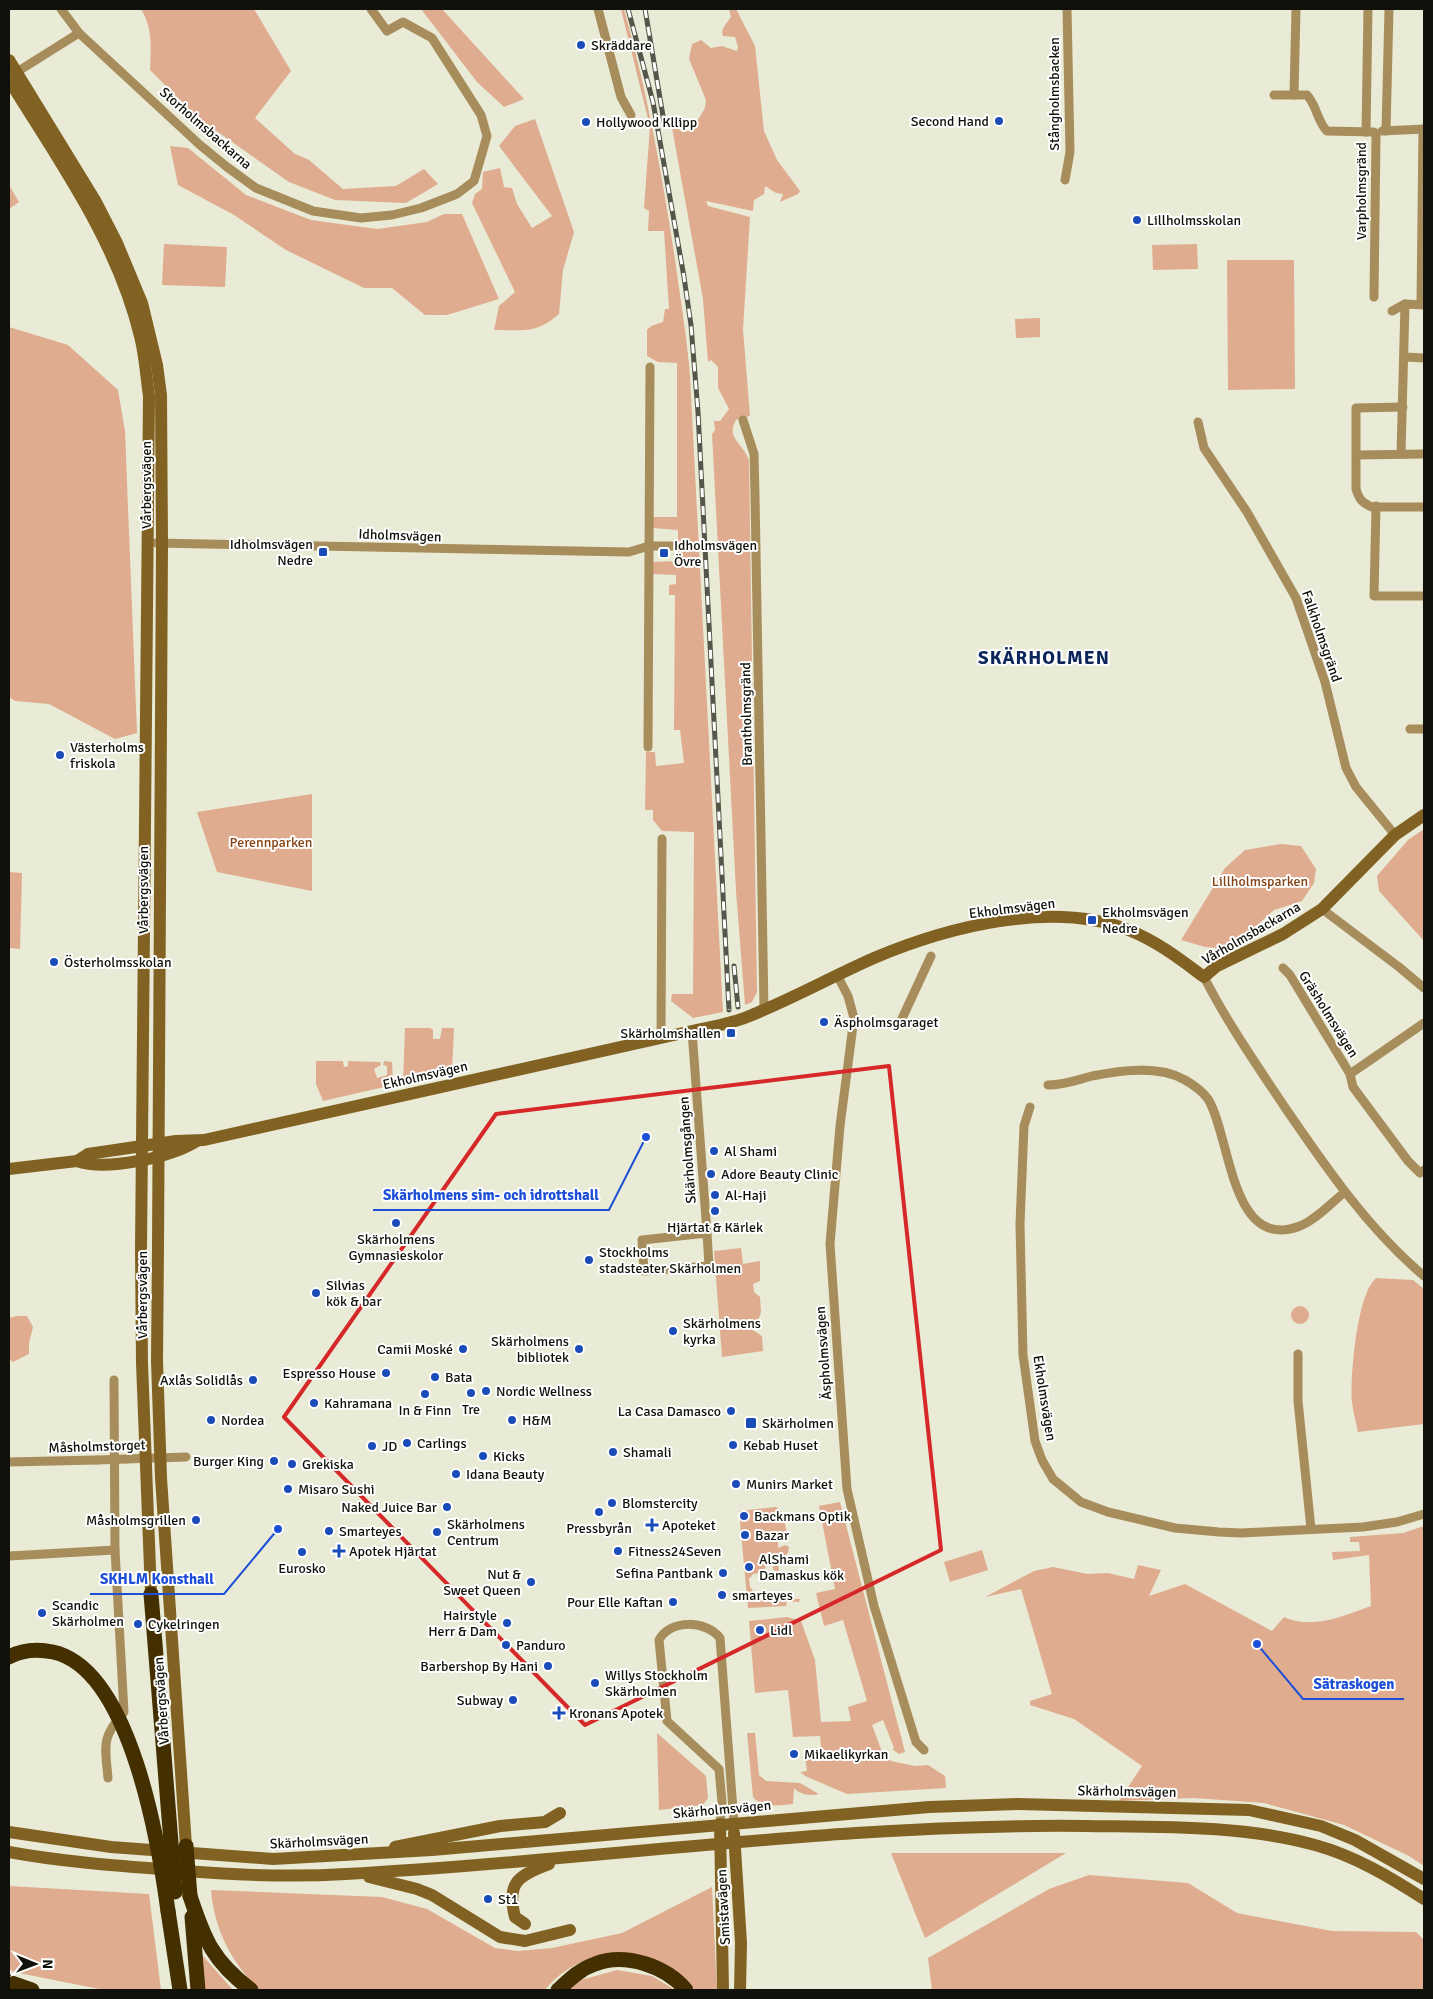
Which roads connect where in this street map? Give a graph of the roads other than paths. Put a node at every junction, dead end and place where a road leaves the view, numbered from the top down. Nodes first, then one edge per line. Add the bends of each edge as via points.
1 (61, 9) edge
2 (371, 9) edge
3 (598, 9) edge
4 (1067, 9) edge
5 (1296, 9) edge
6 (1368, 9) edge
7 (1389, 9) edge
8 (79, 33) junction
9 (9, 60) edge
10 (11, 76) edge
11 (1274, 95) dead end
12 (1294, 95) junction
13 (631, 114) dead end
14 (1424, 129) edge
15 (1386, 131) junction
16 (1370, 132) junction
17 (1064, 180) dead end
18 (1374, 297) dead end
19 (1405, 304) junction
20 (1423, 305) edge
21 (1392, 311) dead end
22 (1405, 357) junction
23 (1424, 358) edge
24 (650, 367) dead end
25 (1402, 407) junction
26 (743, 420) dead end
27 (1198, 422) dead end
28 (1357, 454) junction
29 (1401, 454) junction
30 (1424, 454) edge
31 (1376, 506) junction
32 (1424, 506) edge
33 (155, 544) junction
34 (649, 546) junction
35 (673, 546) dead end
36 (1424, 596) edge
37 (1410, 728) dead end
38 (1424, 729) edge
39 (648, 747) dead end
40 (1424, 814) edge
41 (1395, 835) junction
42 (662, 839) dead end
43 (1322, 909) junction
44 (931, 956) dead end
45 (1283, 968) dead end
46 (837, 975) junction
47 (1204, 977) junction
48 (1424, 988) edge
49 (764, 1009) junction
50 (1424, 1023) edge
51 (921, 1025) dead end
52 (692, 1031) junction
53 (660, 1038) junction
54 (1350, 1074) junction
55 (1048, 1085) dead end
56 (1030, 1107) dead end
57 (157, 1150) junction
58 (142, 1153) junction
59 (9, 1170) edge
60 (1424, 1170) edge
61 (1345, 1192) junction
62 (707, 1233) junction
63 (1424, 1276) edge
64 (1298, 1354) dead end
65 (114, 1380) dead end
66 (186, 1457) dead end
67 (9, 1462) edge
68 (1424, 1514) edge
69 (1312, 1529) junction
70 (115, 1550) junction
71 (9, 1556) edge
72 (151, 1594) joint
73 (9, 1657) edge
74 (924, 1750) dead end
75 (108, 1778) dead end
76 (560, 1813) dead end
77 (734, 1823) junction
78 (720, 1824) junction
79 (9, 1831) edge
80 (735, 1842) junction
81 (720, 1843) junction
82 (186, 1846) joint
83 (9, 1852) edge
84 (370, 1854) junction
85 (566, 1858) junction
86 (346, 1874) junction
87 (1424, 1879) edge
88 (190, 1896) junction
89 (1424, 1899) edge
90 (172, 1911) junction
91 (525, 1924) dead end
92 (570, 1930) dead end
93 (9, 1982) edge
94 (32, 1990) edge
95 (181, 1990) edge
96 (198, 1990) edge
97 (251, 1990) edge
98 (558, 1990) edge
99 (686, 1990) edge
100 (723, 1990) edge
101 (740, 1990) edge

1 - 8 street, Storholmsbackarna
2 - 8 street, Storholmsbackarna via 387,31 404,22 432,38 481,115 486,136 474,181 456,194 421,208 361,218 313,211 256,188 200,144
3 - 13 street via 621,96
4 - 17 street, Stångholmsbacken via 1070,152
5 - 12 street
6 - 16 street
7 - 15 street
8 - 10 street
9 - 10 main road, Vårbergsvägen
10 - 33 main road, Vårbergsvägen via 96,202 132,274 142,303 156,358 161,395
11 - 12 street
12 - 16 street, Varpholmsgränd via 1307,95 1315,104 1327,131
14 - 15 street
14 - 20 street
15 - 16 street
16 - 18 street, Varpholmsgränd
19 - 20 street
19 - 21 street
19 - 22 street
22 - 23 street
22 - 25 street
24 - 34 street
25 - 28 street via 1356,408
25 - 29 street
26 - 49 street, Brantholmsgränd via 754,454
27 - 41 street, Falkholmsgränd via 1204,448 1247,512 1296,598 1324,682 1346,768 1356,787
28 - 29 street
28 - 31 street via 1358,498
29 - 30 street
31 - 32 street
31 - 36 street via 1374,596
33 - 34 street, Idholmsvägen via 620,552
33 - 57 main road, Vårbergsvägen
33 - 58 main road, Vårbergsvägen
34 - 35 street, Idholmsvägen
34 - 39 street
37 - 38 street
40 - 41 main road, Vårholmsbackarna
41 - 43 main road, Vårholmsbackarna
42 - 53 street
43 - 47 main road, Vårholmsbackarna via 1282,934 1217,966
43 - 48 street
44 - 51 street via 900,1023
45 - 54 street, Gräsholmsvägen
46 - 47 main road, Ekholmsvägen via 935,936 997,923 1057,917 1092,920 1130,930 1166,949
46 - 49 main road, Ekholmsvägen
46 - 74 street, Äspholmsvägen via 848,996 854,1018 840,1126 830,1244 847,1489 874,1606 916,1742
47 - 61 street, Ekholmsvägen via 1258,1066
49 - 52 main road, Ekholmsvägen via 746,1018
50 - 54 street, Gräsholmsvägen
52 - 53 main road, Ekholmsvägen
52 - 62 street, Skärholmsgången
53 - 57 main road, Ekholmsvägen via 197,1141 184,1150
54 - 60 street, Gräsholmsvägen via 1353,1087 1408,1161 1420,1173
55 - 61 street via 1131,1071 1169,1072 1186,1080 1208,1099 1238,1192 1248,1212 1274,1230 1302,1225
56 - 69 street, Ekholmsvägen via 1024,1126 1020,1224 1023,1355 1035,1441 1053,1479 1081,1502 1175,1528 1241,1533
57 - 58 main road, Ekholmsvägen
57 - 82 main road, Vårbergsvägen, bridge via 157,1360 161,1478
58 - 59 main road, Ekholmsvägen via 88,1154 77,1161
58 - 72 main road, Vårbergsvägen, bridge via 142,1372
61 - 63 street, Ekholmsvägen
62 - 62 street, Skärholmsgången via 709,1266 644,1271 642,1240
64 - 69 street via 1298,1401
65 - 70 street
66 - 67 street, Måsholmstorget, bridge
68 - 69 street, Ekholmsvägen via 1380,1525
70 - 71 street
70 - 75 street via 124,1712 109,1729 105,1749
72 - 90 highway, bridge
73 - 90 highway, bridge via 36,1650 58,1653 80,1664 102,1688 125,1734 141,1780
76 - 84 main road via 545,1822 500,1826 413,1842
77 - 78 main road, Skärholmsvägen
77 - 78 street via 720,1638 713,1629 699,1625 670,1627 659,1640 666,1721 719,1769
77 - 80 main road, Smistavägen
77 - 87 main road, Skärholmsvägen via 969,1805 1249,1810 1321,1826 1354,1840
78 - 81 main road, Smistavägen
78 - 84 main road, Skärholmsvägen
79 - 84 main road, Skärholmsvägen via 110,1846 236,1858
80 - 81 main road
80 - 89 main road via 1024,1825 1206,1830 1289,1838 1317,1845 1374,1869
80 - 101 main road, Smistavägen via 741,1943
81 - 85 main road
81 - 100 main road, Smistavägen
82 - 88 highway, bridge
83 - 86 main road via 231,1874
85 - 86 main road
85 - 91 main road via 527,1872 514,1886 511,1901 515,1917
86 - 92 main road via 376,1878 432,1895 500,1937 525,1941
88 - 96 highway
88 - 97 highway via 211,1951 226,1971
90 - 95 highway
93 - 94 highway
98 - 99 highway via 576,1974 596,1963 619,1960 642,1963 663,1971

